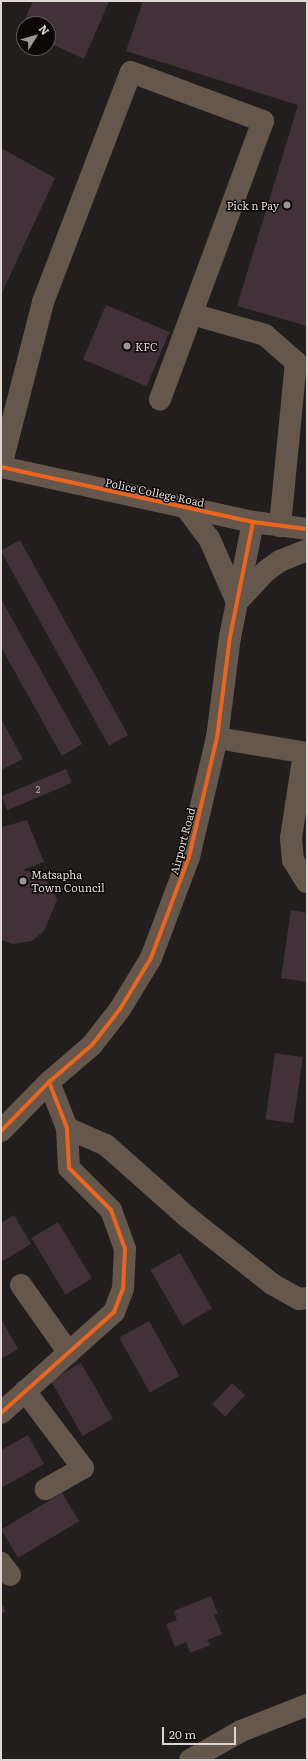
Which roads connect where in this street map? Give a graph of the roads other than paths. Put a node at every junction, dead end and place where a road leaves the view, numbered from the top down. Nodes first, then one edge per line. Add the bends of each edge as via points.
1 (192, 314) junction
2 (160, 400) dead end
3 (1, 467) edge
4 (186, 508) junction
5 (253, 522) junction
6 (280, 526) junction
7 (307, 530) edge
8 (307, 550) edge
9 (237, 602) junction
10 (217, 738) junction
11 (305, 753) edge
12 (307, 882) edge
13 (49, 1082) junction
14 (67, 1128) junction
15 (1, 1131) edge
16 (21, 1286) dead end
17 (307, 1298) edge
18 (68, 1353) junction
19 (25, 1391) junction
20 (1, 1412) edge
21 (46, 1489) dead end
22 (307, 1705) edge
23 (190, 1760) edge

1 - 2 street
1 - 3 street via 263,121 131,72 43,302
1 - 6 street via 265,335 296,362
3 - 4 street, Police College Road
4 - 5 street, Police College Road
4 - 9 street via 209,538
5 - 6 street, Police College Road
5 - 9 street, Airport Road
6 - 7 street, Police College Road
8 - 9 street via 280,560
9 - 10 street, Airport Road
10 - 11 street
10 - 13 street, Airport Road via 190,858 151,958 120,1009 92,1045
11 - 12 street via 291,838 293,860
13 - 14 street
13 - 15 street, Airport Road
14 - 17 street via 106,1145 186,1216 272,1284 299,1300
14 - 18 street via 69,1168 111,1210 125,1250 123,1288 114,1312
16 - 18 street
18 - 19 street
19 - 20 street
19 - 21 street via 83,1468
22 - 23 street via 241,1731

